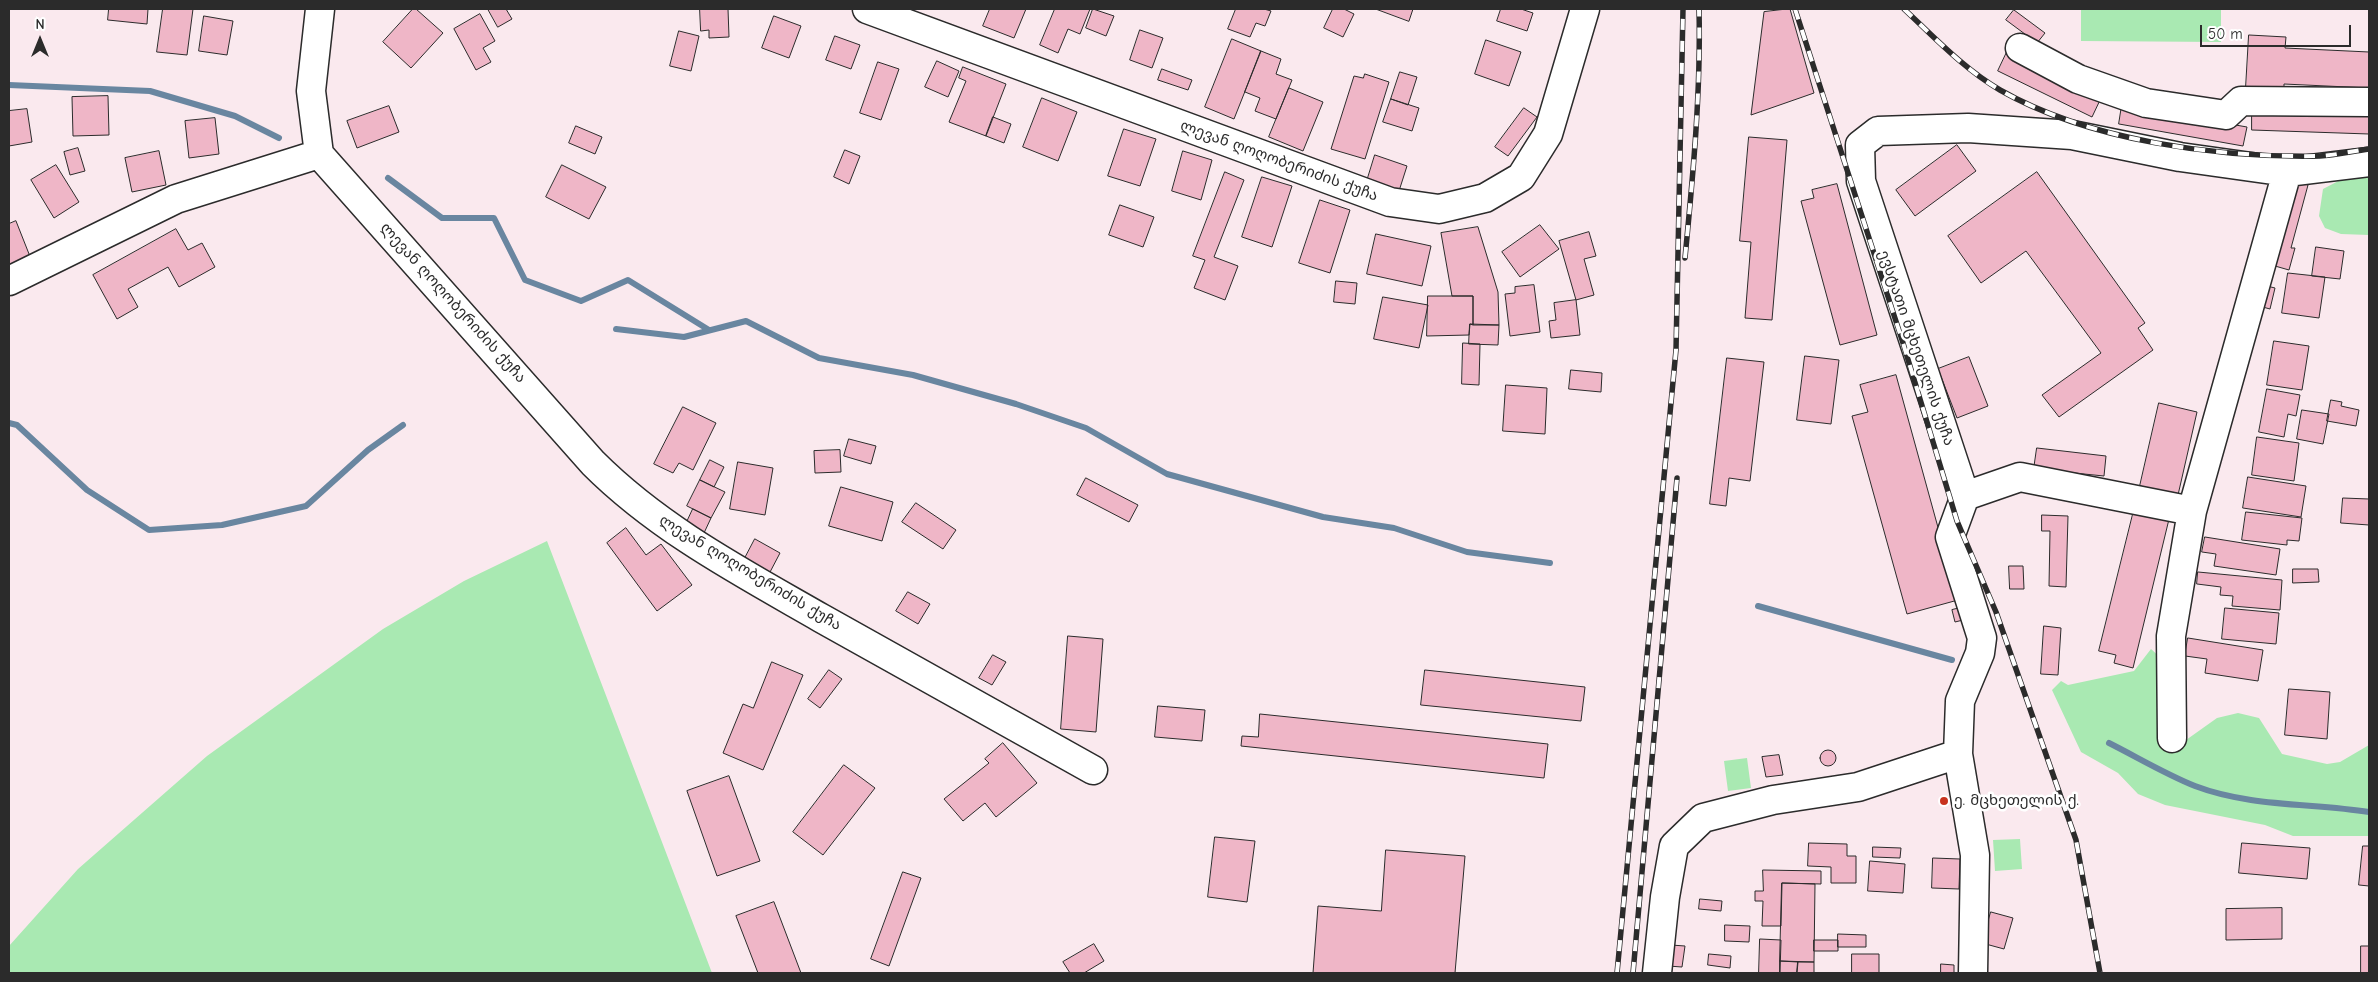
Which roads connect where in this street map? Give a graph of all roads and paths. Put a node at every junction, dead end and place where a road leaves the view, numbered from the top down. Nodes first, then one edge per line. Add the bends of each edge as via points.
1 (320, 9) edge
2 (867, 9) edge
3 (1585, 9) edge
4 (2020, 48) dead end
5 (2369, 102) edge
6 (320, 154) junction
7 (2369, 162) edge
8 (2287, 172) junction
9 (9, 281) edge
10 (1965, 496) junction
11 (2192, 511) junction
12 (2172, 738) dead end
13 (1958, 754) junction
14 (1093, 770) dead end
15 (1658, 973) edge
16 (1973, 973) edge

1 - 6 street via 311,91
2 - 3 street, ლევან ღოღობერიძის ქუჩა via 1390,202 1439,209 1485,198 1521,177 1548,134
4 - 5 street via 2078,79 2146,104 2226,115 2241,102
6 - 9 street via 176,199
6 - 14 street, ლევან ღოღობერიძის ქუჩა via 622,492 677,533 743,573
7 - 8 street
8 - 10 street, ევსტათი მცხეთელის ქუჩა via 2180,158 2072,135 1968,128 1878,131 1860,145 1860,181
8 - 11 street
10 - 11 street via 2020,477
10 - 13 street via 1950,537 1982,638 1980,653 1960,700
11 - 12 street via 2171,636
13 - 15 street via 1858,787 1774,800 1703,818 1674,846 1665,897
13 - 16 street via 1975,856

